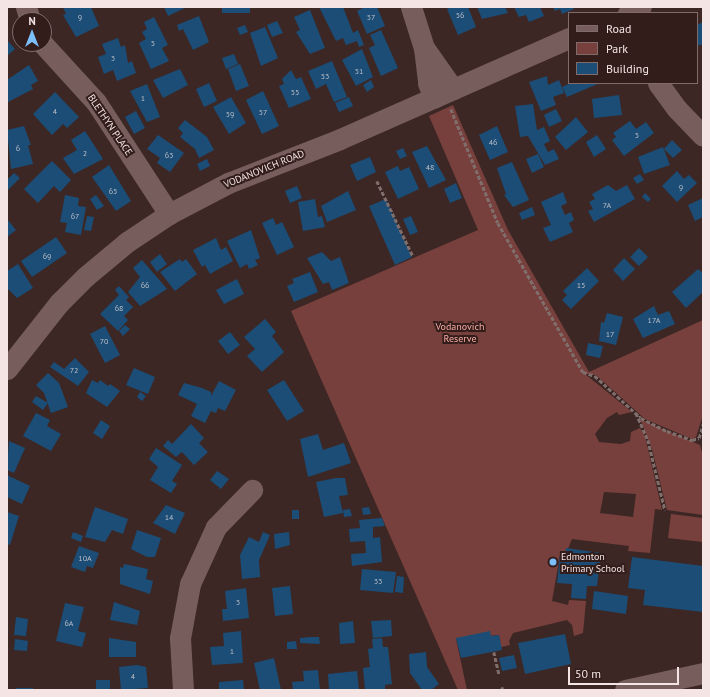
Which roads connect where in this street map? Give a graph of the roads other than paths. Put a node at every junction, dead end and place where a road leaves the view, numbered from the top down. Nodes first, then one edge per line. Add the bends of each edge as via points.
1 (411, 7) edge
2 (641, 7) edge
3 (630, 12) edge
4 (568, 38) edge
5 (50, 52) edge
6 (659, 84) edge
7 (445, 97) junction
8 (703, 136) edge
9 (169, 214) junction
10 (7, 369) edge
11 (252, 490) dead end
12 (703, 673) edge
13 (183, 690) edge
14 (625, 690) edge

1 - 7 street via 424,48 428,83
2 - 3 street
4 - 7 street, VODANOVICH ROAD
5 - 9 street, BLETHYN PLACE via 96,102
6 - 8 street via 677,109
7 - 9 street, VODANOVICH ROAD via 236,180
9 - 10 street, VODANOVICH ROAD via 127,242 85,278 59,303
11 - 13 street via 216,527 195,570 183,611 180,638
12 - 14 street

